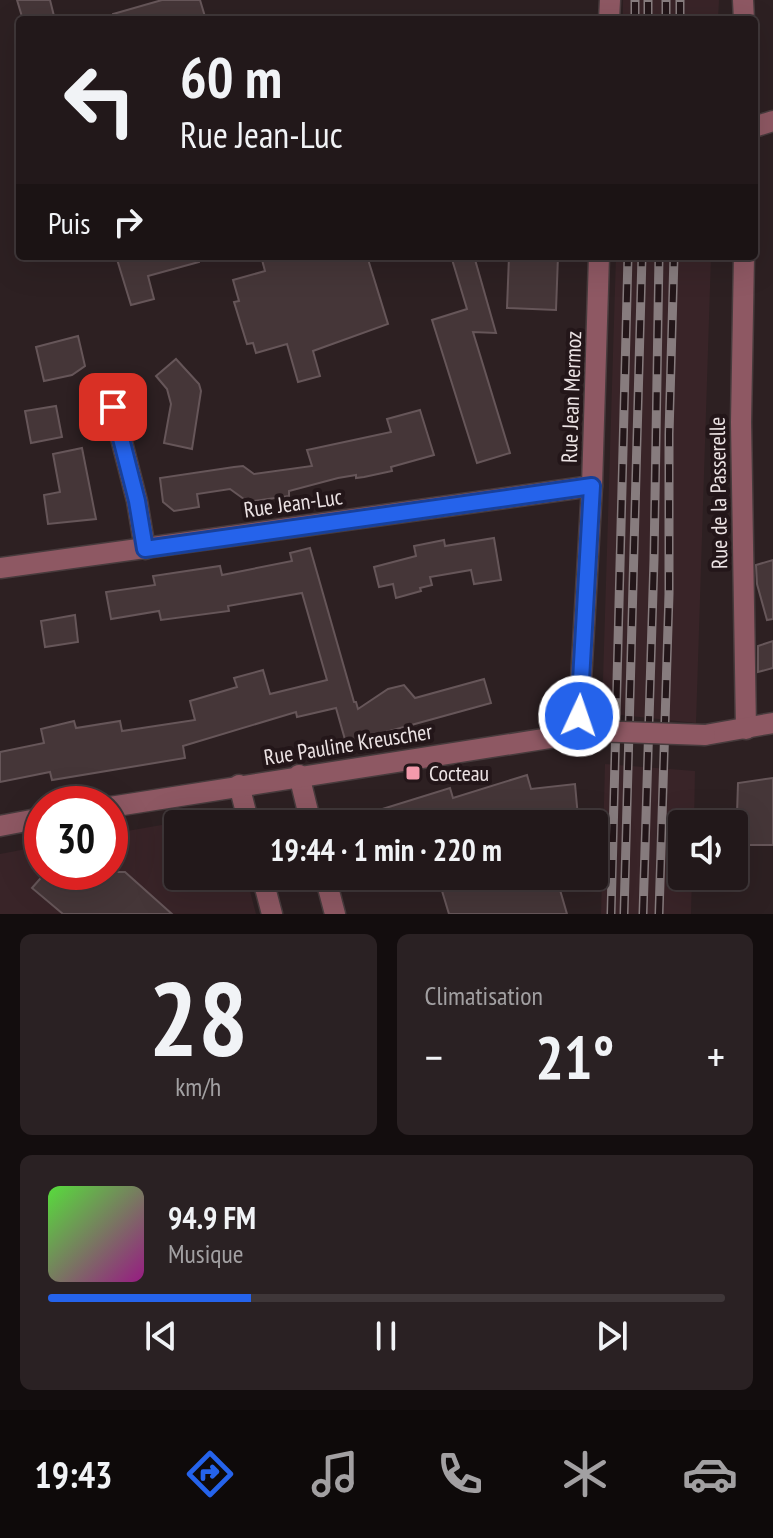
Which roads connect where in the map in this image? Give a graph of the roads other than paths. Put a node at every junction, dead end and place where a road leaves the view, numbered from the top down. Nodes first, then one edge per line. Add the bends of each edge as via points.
1 (599, 260) edge
2 (744, 260) edge
3 (113, 407) dead end
4 (592, 486) junction
5 (145, 549) junction
6 (0, 568) edge
7 (773, 723) edge
8 (746, 729) junction
9 (588, 731) junction
10 (299, 775) junction
11 (239, 785) junction
12 (128, 804) edge
13 (245, 810) edge
14 (308, 810) edge
15 (24, 821) edge
16 (0, 826) edge
17 (266, 890) edge
18 (329, 890) edge
19 (272, 914) edge
20 (335, 914) edge

1 - 4 street, Rue Jean Mermoz
2 - 8 street, Rue de la Passerelle
3 - 5 street
4 - 5 street, Rue Jean-Luc
4 - 9 street, Rue Jean Mermoz via 579,716
5 - 6 street, Rue Jean-Luc
7 - 8 street, Rue Pauline Kreuscher
8 - 9 street, Rue Pauline Kreuscher, bridge via 705,735
9 - 10 street, Rue Pauline Kreuscher
10 - 11 street, Rue Pauline Kreuscher
10 - 14 street
11 - 12 street, Rue Pauline Kreuscher
11 - 13 street
15 - 16 street
17 - 19 street
18 - 20 street

